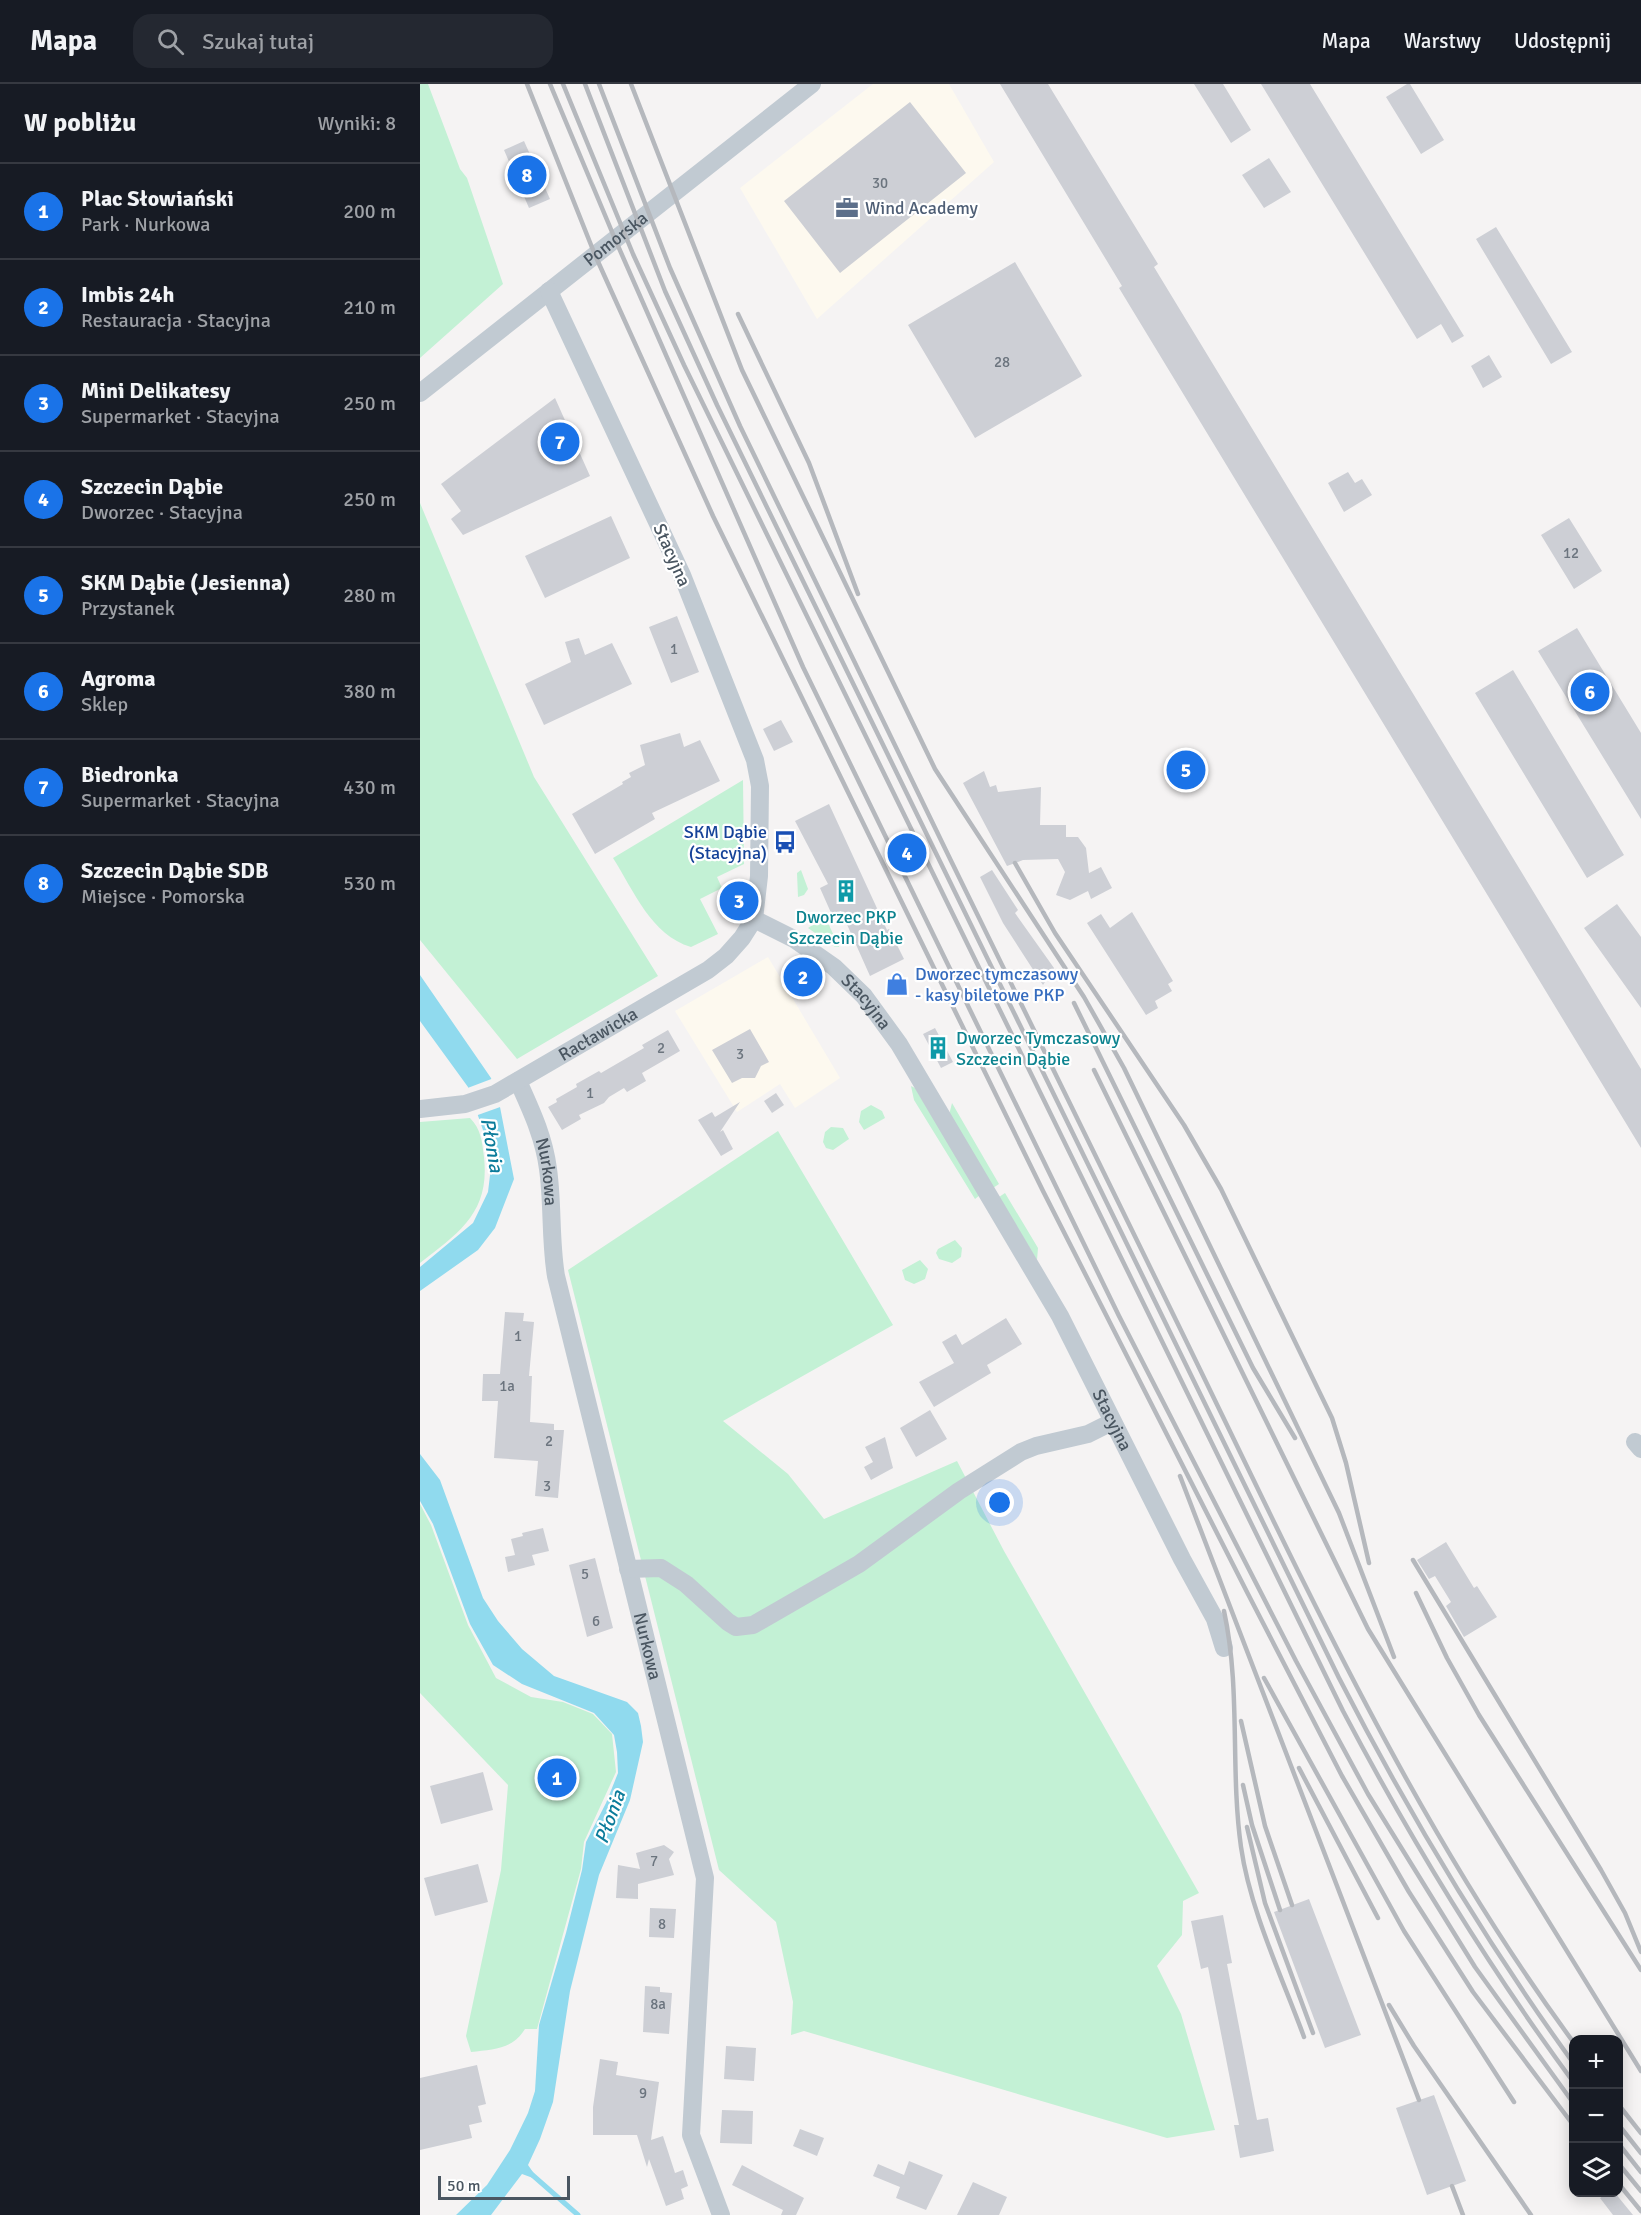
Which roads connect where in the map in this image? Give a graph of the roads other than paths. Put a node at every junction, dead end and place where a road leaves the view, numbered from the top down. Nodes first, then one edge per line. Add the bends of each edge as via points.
1 (812, 84) edge
2 (549, 291) junction
3 (420, 393) edge
4 (754, 919) junction
5 (510, 1085) junction
6 (420, 1109) edge
7 (1112, 1422) junction
8 (628, 1569) junction
9 (1224, 1648) dead end
10 (721, 2215) edge

1 - 2 street, Pomorska
2 - 3 street, Pomorska
2 - 4 street, Stacyjna via 682,575 755,760 760,846
4 - 5 street, Racławicka via 734,948 716,965
4 - 7 street, Stacyjna via 785,934 834,967 860,991 886,1024 1055,1306
5 - 6 street, Racławicka via 467,1103
5 - 8 street, Nurkowa via 536,1120 544,1148 556,1276
7 - 8 street via 1088,1434 1036,1446 1015,1456 959,1491 859,1564 753,1625 736,1627 661,1568
7 - 9 street, Stacyjna via 1215,1619
8 - 10 street, Nurkowa via 705,1878 691,2134

